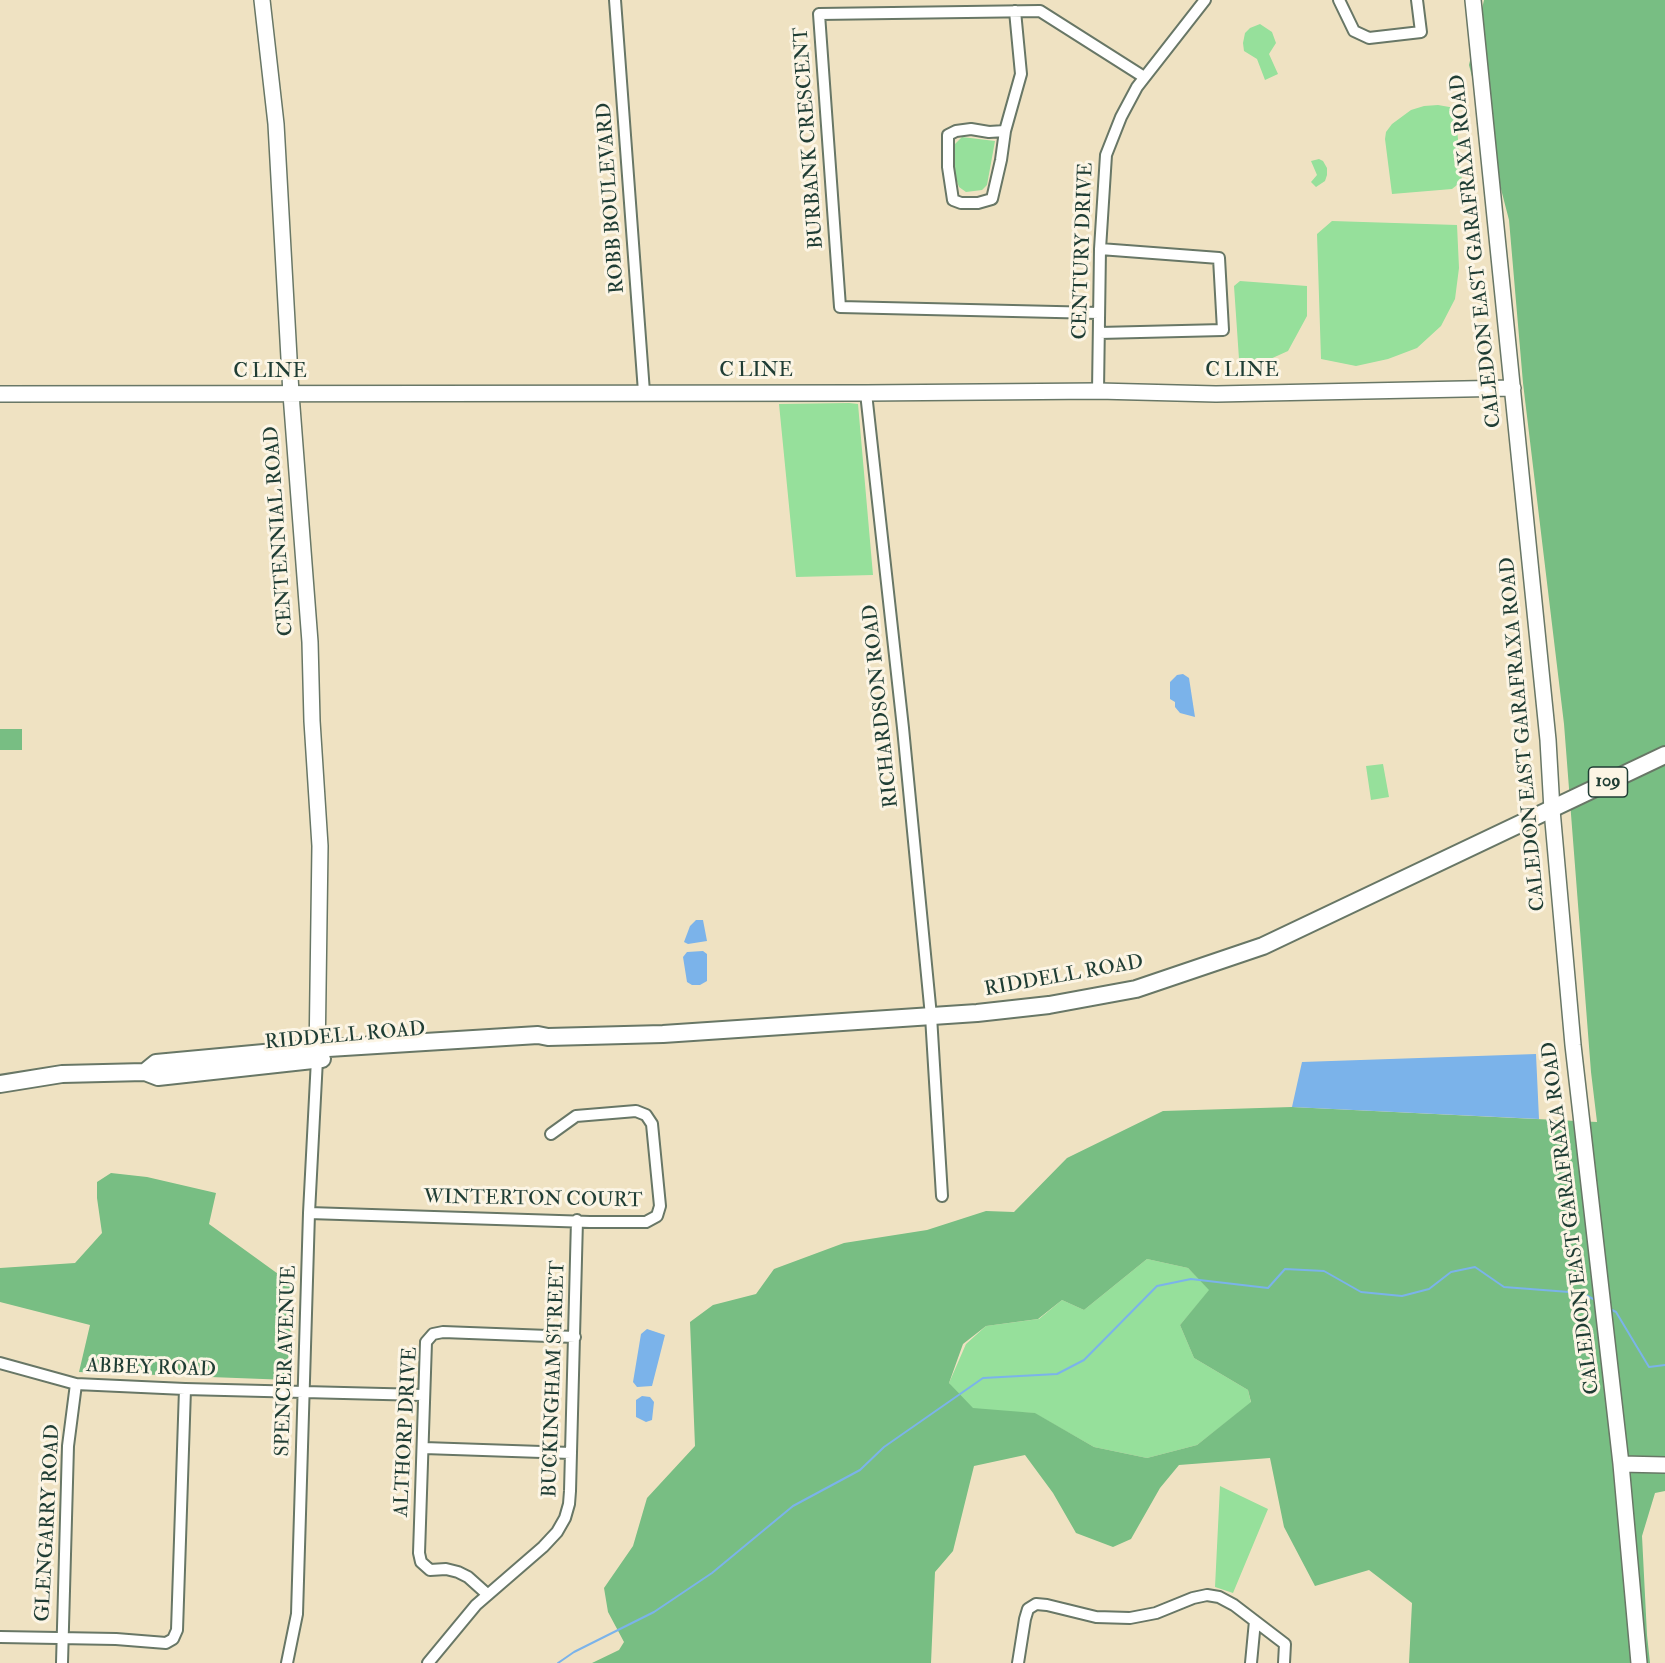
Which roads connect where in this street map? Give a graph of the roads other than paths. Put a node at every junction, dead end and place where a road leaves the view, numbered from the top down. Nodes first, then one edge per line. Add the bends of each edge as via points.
1 (262, 0) edge
2 (615, 0) edge
3 (1205, 0) edge
4 (1339, 0) edge
5 (1417, 0) edge
6 (1473, 0) edge
7 (1015, 11) junction
8 (1144, 77) junction
9 (1005, 131) junction
10 (1100, 249) junction
11 (1099, 313) junction
12 (1099, 333) junction
13 (1513, 388) junction
14 (1098, 391) junction
15 (644, 393) junction
16 (866, 393) junction
17 (0, 394) edge
18 (291, 394) junction
19 (1665, 755) edge
20 (1552, 810) junction
21 (931, 1016) junction
22 (317, 1054) junction
23 (0, 1084) edge
24 (551, 1134) dead end
25 (942, 1196) dead end
26 (309, 1213) junction
27 (577, 1220) junction
28 (575, 1337) junction
29 (0, 1363) edge
30 (76, 1384) junction
31 (184, 1389) junction
32 (304, 1391) junction
33 (423, 1395) junction
34 (423, 1448) junction
35 (571, 1453) junction
36 (1621, 1464) junction
37 (1665, 1465) edge
38 (487, 1594) junction
39 (1255, 1621) junction
40 (0, 1637) edge
41 (62, 1639) junction
42 (62, 1663) edge
43 (287, 1663) edge
44 (428, 1663) edge
45 (1018, 1663) edge
46 (1251, 1663) edge
47 (1284, 1663) edge
48 (1639, 1663) edge

1 - 18 street, CENTENNIAL ROAD via 276,136
2 - 15 street, ROBB BOULEVARD
3 - 8 street, CENTURY DRIVE
4 - 5 street via 1354,31 1369,38 1421,32
6 - 13 street, CALEDON EAST GARAFRAXA ROAD
7 - 8 street, BURBANK CRESCENT via 1040,11
7 - 9 street via 1021,74
7 - 11 street, BURBANK CRESCENT via 819,14 840,307
8 - 10 street, CENTURY DRIVE via 1120,117 1106,155
9 - 9 street via 971,129 948,135 953,200 961,203 992,199
10 - 11 street, CENTURY DRIVE
10 - 12 street via 1219,258 1223,330
11 - 12 street, CENTURY DRIVE
12 - 14 street, CENTURY DRIVE
13 - 14 street, C LINE via 1216,394
13 - 20 street, CALEDON EAST GARAFRAXA ROAD
14 - 16 street, C LINE
15 - 16 street, C LINE
15 - 18 street, C LINE
16 - 21 street, RICHARDSON ROAD
17 - 18 street, C LINE
18 - 22 street, CENTENNIAL ROAD via 310,642 320,846
19 - 20 main road, 109
20 - 21 main road, RIDDELL ROAD via 1263,946 1136,989 1049,1005
20 - 36 street, CALEDON EAST GARAFRAXA ROAD via 1574,1057
21 - 22 main road, RIDDELL ROAD via 663,1034 538,1035
21 - 25 street, RICHARDSON ROAD
22 - 23 main road, RIDDELL ROAD via 156,1063 145,1072 62,1074
22 - 26 street, SPENCER AVENUE
24 - 27 street, WINTERTON COURT via 576,1116 636,1111 646,1115 652,1124 660,1206 657,1216 646,1222
26 - 27 street, WINTERTON COURT
26 - 32 street, SPENCER AVENUE
27 - 28 street, BUCKINGHAM STREET
28 - 33 street, ALTHORP DRIVE via 433,1334 426,1342
28 - 35 street, BUCKINGHAM STREET
29 - 30 street, ABBEY ROAD
30 - 31 street, ABBEY ROAD
30 - 41 street, GLENGARRY ROAD via 68,1446
31 - 32 street, ABBEY ROAD
31 - 41 street via 177,1630 173,1639 166,1643
32 - 33 street, ABBEY ROAD
32 - 43 street, SPENCER AVENUE via 297,1614
33 - 34 street, ALTHORP DRIVE
34 - 35 street
34 - 38 street, ALTHORP DRIVE via 421,1562 430,1570 458,1572
35 - 38 street, BUCKINGHAM STREET via 569,1504 557,1532
36 - 37 street
36 - 48 street, CALEDON EAST GARAFRAXA ROAD
38 - 44 street, BUCKINGHAM STREET
39 - 45 street via 1234,1605 1207,1595 1130,1618 1096,1617 1036,1604 1028,1609
39 - 46 street
39 - 47 street via 1285,1644
40 - 41 street
41 - 42 street, GLENGARRY ROAD

